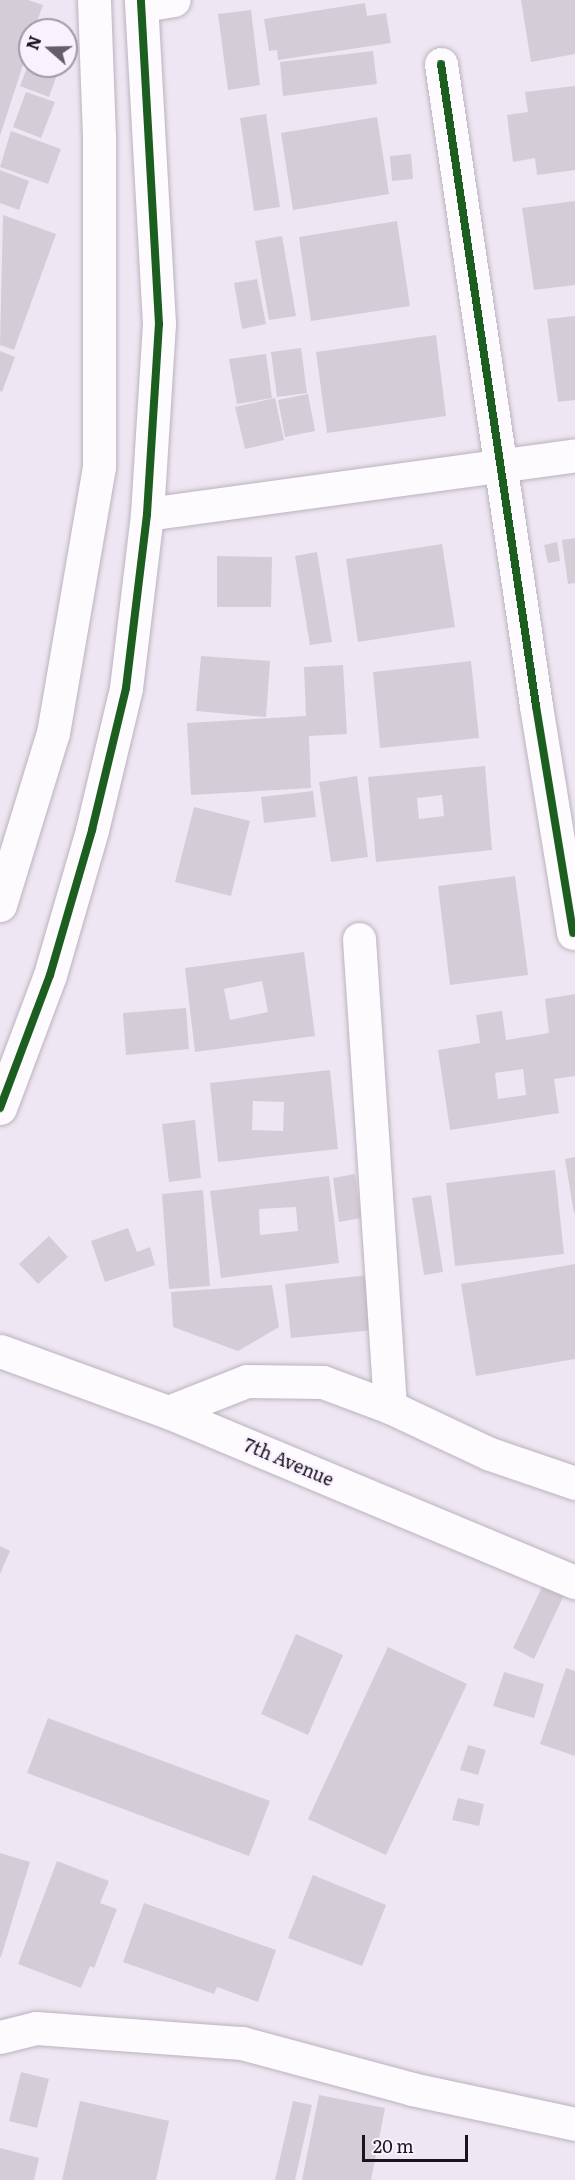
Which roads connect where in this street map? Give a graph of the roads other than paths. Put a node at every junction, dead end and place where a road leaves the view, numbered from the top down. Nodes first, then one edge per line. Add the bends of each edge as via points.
1 (94, 0) edge
2 (174, 0) edge
3 (142, 2) edge
4 (441, 64) dead end
5 (575, 455) edge
6 (500, 467) junction
7 (147, 514) junction
8 (0, 905) edge
9 (573, 933) dead end
10 (359, 939) dead end
11 (0, 1108) edge
12 (0, 1351) edge
13 (390, 1407) junction
14 (168, 1412) junction
15 (575, 1483) edge
16 (575, 1582) edge
17 (0, 2037) edge
18 (575, 2124) edge

1 - 8 street via 100,149 99,467 53,733
2 - 3 street
3 - 7 street via 159,324
4 - 6 street
5 - 6 street
6 - 7 street
6 - 9 street
7 - 11 street via 126,688 95,819 50,975
10 - 13 street
12 - 14 street, 7th Avenue
13 - 14 street via 323,1382 247,1381
13 - 15 street via 489,1454
14 - 16 street, 7th Avenue
17 - 18 street via 36,2028 242,2043 412,2089

